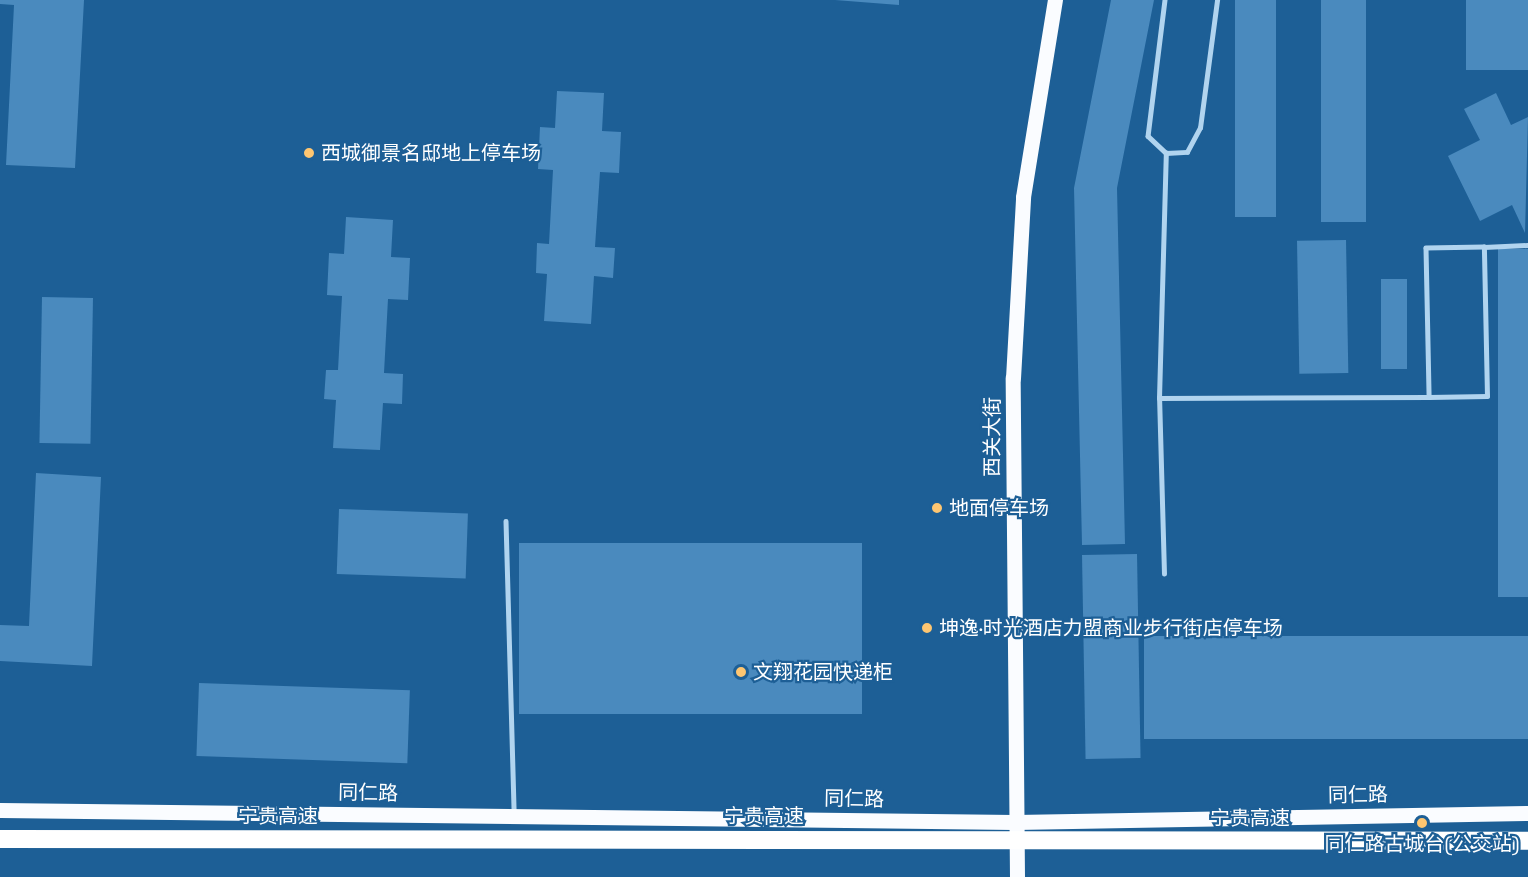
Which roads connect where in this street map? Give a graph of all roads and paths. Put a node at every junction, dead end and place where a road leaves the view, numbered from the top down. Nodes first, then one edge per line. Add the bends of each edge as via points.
1 (1055, 0) edge
2 (1165, 0) edge
3 (1217, 0) edge
4 (1166, 153) junction
5 (1528, 245) edge
6 (1484, 247) junction
7 (1429, 397) junction
8 (1159, 398) junction
9 (506, 521) dead end
10 (1164, 574) dead end
11 (0, 810) edge
12 (1528, 813) edge
13 (514, 816) junction
14 (1014, 822) junction
15 (0, 839) edge
16 (1528, 841) edge
17 (1017, 877) edge

1 - 14 main road, 西关大街 via 1023,197 1012,378
2 - 4 lane via 1149,136
3 - 4 lane via 1200,128 1187,152
4 - 8 lane
5 - 6 lane
6 - 7 lane via 1487,396
6 - 7 lane via 1426,248
7 - 8 lane
8 - 10 lane
9 - 13 lane
11 - 13 main road, 同仁路
12 - 14 main road, 同仁路
13 - 14 main road, 同仁路
14 - 17 main road, 西关大街
15 - 16 highway, 宁贵高速, bridge

